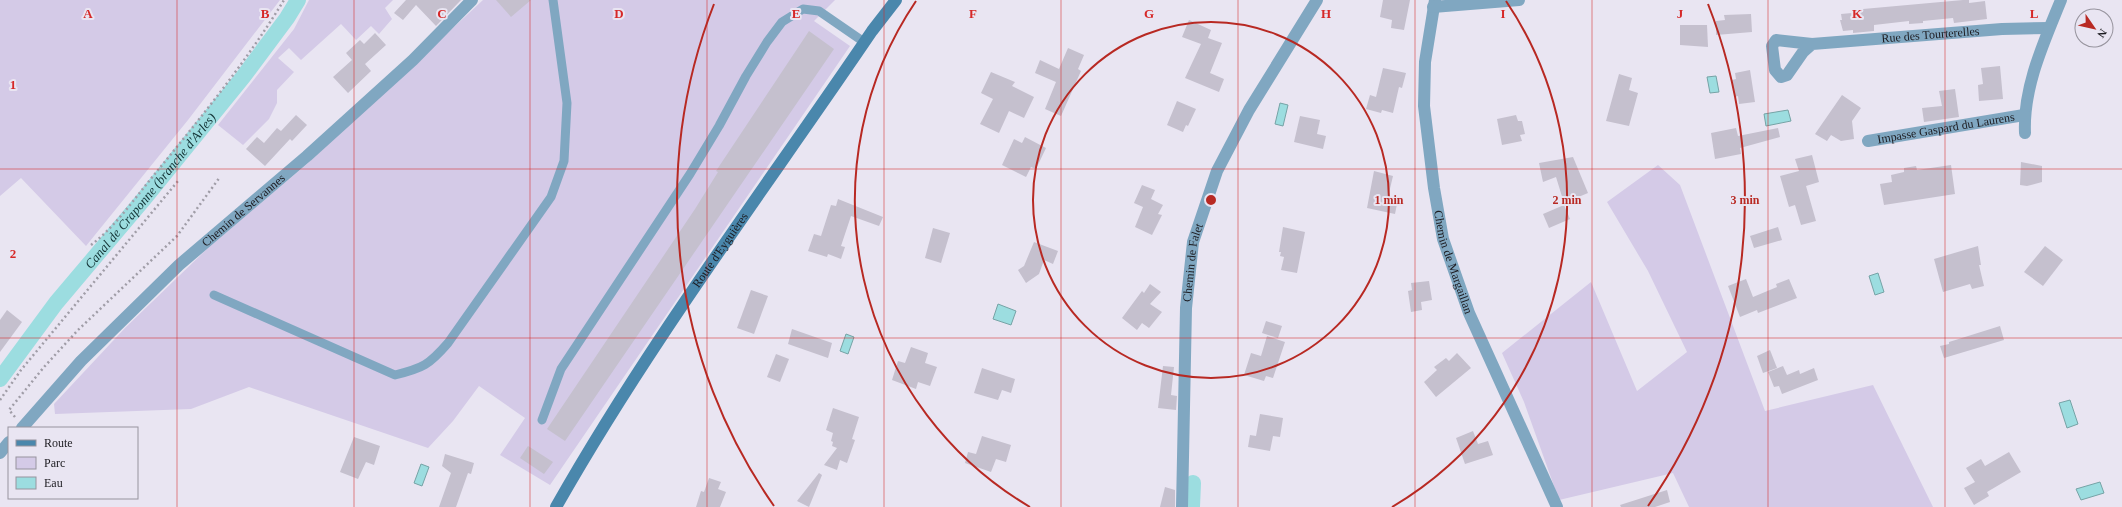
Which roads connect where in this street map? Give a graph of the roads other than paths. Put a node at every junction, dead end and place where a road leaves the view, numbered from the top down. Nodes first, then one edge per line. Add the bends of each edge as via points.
1 (472, 0) edge
2 (553, 0) edge
3 (896, 0) edge
4 (1317, 0) edge
5 (1520, 0) edge
6 (2060, 0) edge
7 (1434, 4) edge
8 (2049, 28) junction
9 (864, 42) junction
10 (1812, 44) dead end
11 (2024, 116) junction
12 (2025, 133) dead end
13 (1868, 141) dead end
14 (214, 295) dead end
15 (542, 420) dead end
16 (22, 427) edge
17 (8, 443) edge
18 (0, 452) edge
19 (556, 507) edge
20 (1182, 507) edge
21 (1557, 507) edge

1 - 16 street, Chemin de Servannes via 413,60 307,156 179,265 81,361
2 - 14 lane via 567,102 564,161 551,197 432,362 416,370 395,375
3 - 9 main road, Route d'Eyguières
4 - 20 street, Chemin de Falet via 1249,110 1217,171 1193,242 1186,308
5 - 7 street
6 - 8 street
7 - 21 street, Chemin de Margaillan via 1425,62 1424,106 1443,239 1469,313
8 - 10 street, Rue des Tourterelles via 2002,29
8 - 11 street via 2031,80
9 - 15 lane via 819,11 803,9 782,22 746,76 690,174 561,369
9 - 19 main road, Route d'Eyguières via 660,337 590,447
11 - 12 street
11 - 13 street, Impasse Gaspard du Laurens
17 - 18 street

